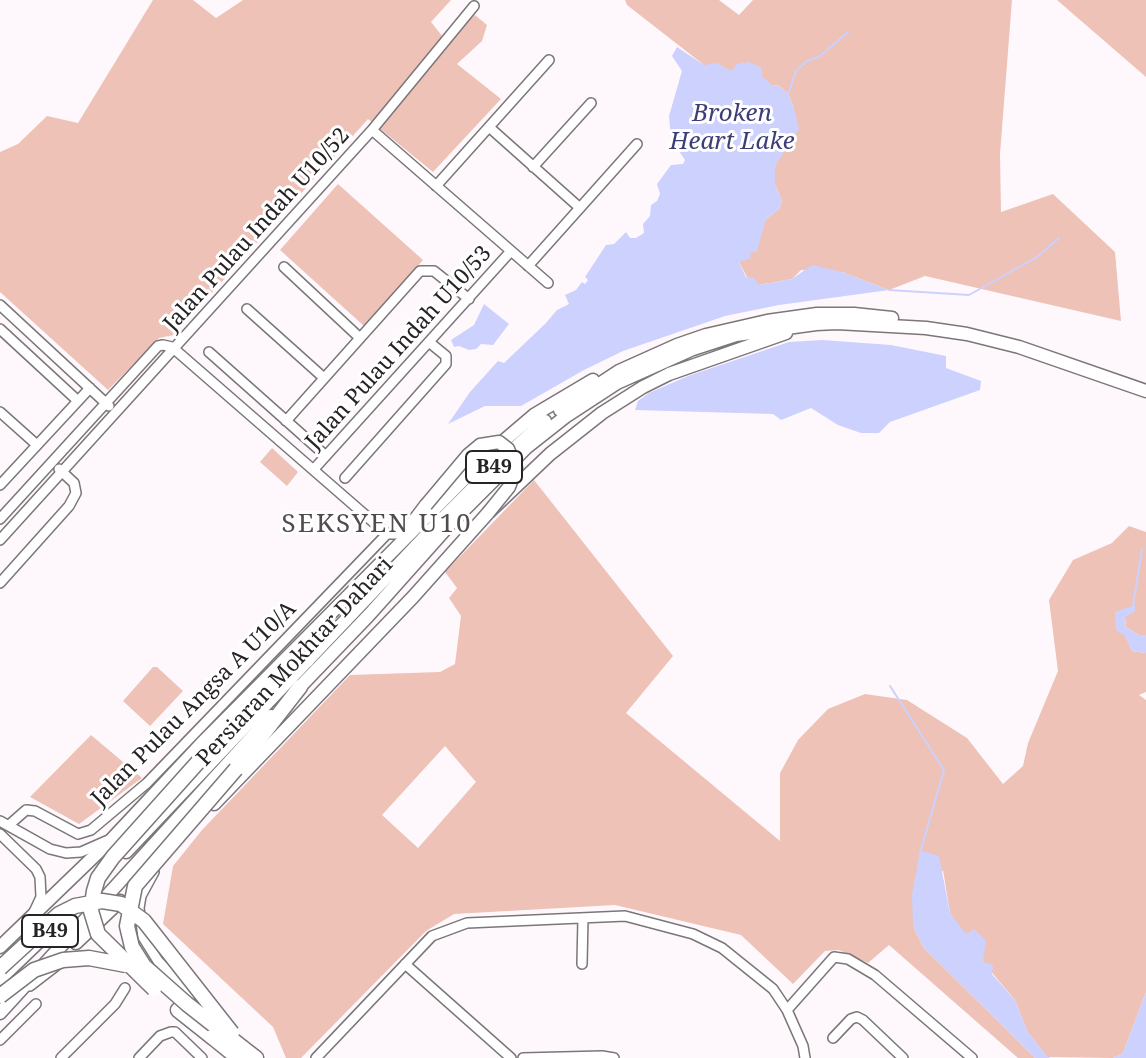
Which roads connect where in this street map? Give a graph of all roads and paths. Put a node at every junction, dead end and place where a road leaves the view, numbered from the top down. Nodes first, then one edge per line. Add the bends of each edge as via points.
1 (474, 6) dead end
2 (549, 60) dead end
3 (591, 103) dead end
4 (489, 127) junction
5 (372, 130) junction
6 (637, 144) dead end
7 (533, 167) junction
8 (436, 186) junction
9 (580, 208) junction
10 (511, 251) junction
11 (528, 266) junction
12 (284, 267) dead end
13 (548, 283) dead end
14 (469, 299) junction
15 (0, 305) edge
16 (247, 309) dead end
17 (816, 324) junction
18 (0, 329) edge
19 (360, 338) junction
20 (429, 342) junction
21 (1019, 347) junction
22 (174, 349) junction
23 (209, 352) dead end
24 (619, 371) junction
25 (324, 378) junction
26 (90, 388) junction
27 (1146, 391) edge
28 (78, 401) junction
29 (107, 404) junction
30 (0, 412) edge
31 (116, 412) junction
32 (286, 421) junction
33 (37, 445) junction
34 (326, 456) junction
35 (52, 463) junction
36 (314, 469) junction
37 (62, 472) junction
38 (345, 478) dead end
39 (0, 485) edge
40 (488, 513) junction
41 (0, 519) edge
42 (387, 534) junction
43 (403, 534) junction
44 (0, 540) edge
45 (0, 583) edge
46 (360, 584) junction
47 (307, 660) junction
48 (300, 687) junction
49 (4, 823) edge
50 (0, 834) edge
51 (112, 839) junction
52 (163, 859) junction
53 (33, 915) junction
54 (583, 918) junction
55 (0, 947) edge
56 (405, 964) junction
57 (582, 964) dead end
58 (130, 966) junction
59 (0, 968) edge
60 (0, 979) edge
61 (125, 988) dead end
62 (18, 995) junction
63 (0, 996) edge
64 (36, 1004) dead end
65 (787, 1010) junction
66 (0, 1013) edge
67 (833, 1038) dead end
68 (0, 1040) edge
69 (239, 1055) edge
70 (61, 1058) edge
71 (139, 1058) edge
72 (202, 1058) edge
73 (256, 1058) edge
74 (316, 1058) edge
75 (511, 1058) edge
76 (523, 1058) edge
77 (614, 1058) edge
78 (805, 1058) edge
79 (903, 1058) edge
80 (972, 1058) edge

1 - 5 street
2 - 4 street
3 - 7 street
4 - 7 street
4 - 8 street
5 - 8 street, Jalan Pulau Indah U10/52
5 - 22 street, Jalan Pulau Indah U10/52
6 - 9 street
7 - 9 street
8 - 10 street, Jalan Pulau Indah U10/52
9 - 11 street
10 - 11 street, Jalan Pulau Indah U10/52
10 - 14 street, Jalan Pulau Indah U10/53
11 - 13 street, Jalan Pulau Indah U10/52
12 - 19 street
14 - 19 street via 434,271 420,271
14 - 20 street, Jalan Pulau Indah U10/53
15 - 26 street
16 - 25 street
17 - 21 main road, Persiaran Mokhtar Dahari / B49 via 926,328
17 - 40 main road via 643,387 550,454
17 - 48 main road, Persiaran Mokhtar Dahari / B49 via 736,335 693,349 617,383 565,417 452,522
18 - 28 street
19 - 25 street
20 - 34 street, Jalan Pulau Indah U10/53
20 - 38 street via 446,356 446,364
21 - 24 main road, Persiaran Mokhtar Dahari / B49 via 974,330 817,314 706,335
21 - 27 main road, Persiaran Mokhtar Dahari / B49
22 - 29 street via 158,346
22 - 31 street, Jalan Pulau Indah U10/52
22 - 36 street
23 - 32 street
24 - 46 main road, B49 via 577,388 514,430
24 - 47 main road, Persiaran Mokhtar Dahari / B49 via 529,434
25 - 32 street
26 - 28 street
26 - 29 street
28 - 33 street
29 - 31 street
29 - 35 street
30 - 33 street
31 - 37 street, Jalan Pulau Indah U10/52
32 - 34 street
33 - 39 street
34 - 36 street, Jalan Pulau Indah U10/53
35 - 37 street
35 - 41 street
36 - 42 street
37 - 44 street, Jalan Pulau Indah U10/52
37 - 45 street via 74,483 76,493 69,506
40 - 43 main road, bridge via 509,487 516,468 499,442 480,445 468,455
40 - 52 main road
42 - 43 street
42 - 49 street, Jalan Pulau Angsa A U10/A via 147,783 91,830 78,834 26,810
43 - 46 main road
46 - 51 main road, B49
47 - 58 highway, bridge via 285,675 199,761 98,878 93,922
47 - 60 main road, Persiaran Mokhtar Dahari / B49
48 - 62 main road, Persiaran Mokhtar Dahari / B49
48 - 69 highway, bridge via 135,886 127,926 144,966
49 - 51 street via 66,853
50 - 53 street via 40,877 41,897
51 - 53 main road, B49
52 - 62 main road
52 - 73 street via 139,908 148,948
53 - 55 main road, B49
54 - 56 street via 467,923 432,936
54 - 57 street
54 - 65 street via 625,916 693,934 722,948 773,989
56 - 74 street
56 - 75 street
58 - 63 highway, bridge via 89,958 63,960 34,970
58 - 69 highway, bridge
59 - 69 highway, bridge via 59,914 102,901 121,904 144,921 211,1004
61 - 70 street
62 - 66 main road, Persiaran Mokhtar Dahari / B49
62 - 69 street via 67,958 107,957 158,986
64 - 68 street
65 - 78 street
65 - 80 street via 834,957 848,959 875,975
67 - 79 street via 857,1017
69 - 73 highway
71 - 72 street via 166,1033 175,1032
76 - 77 street

